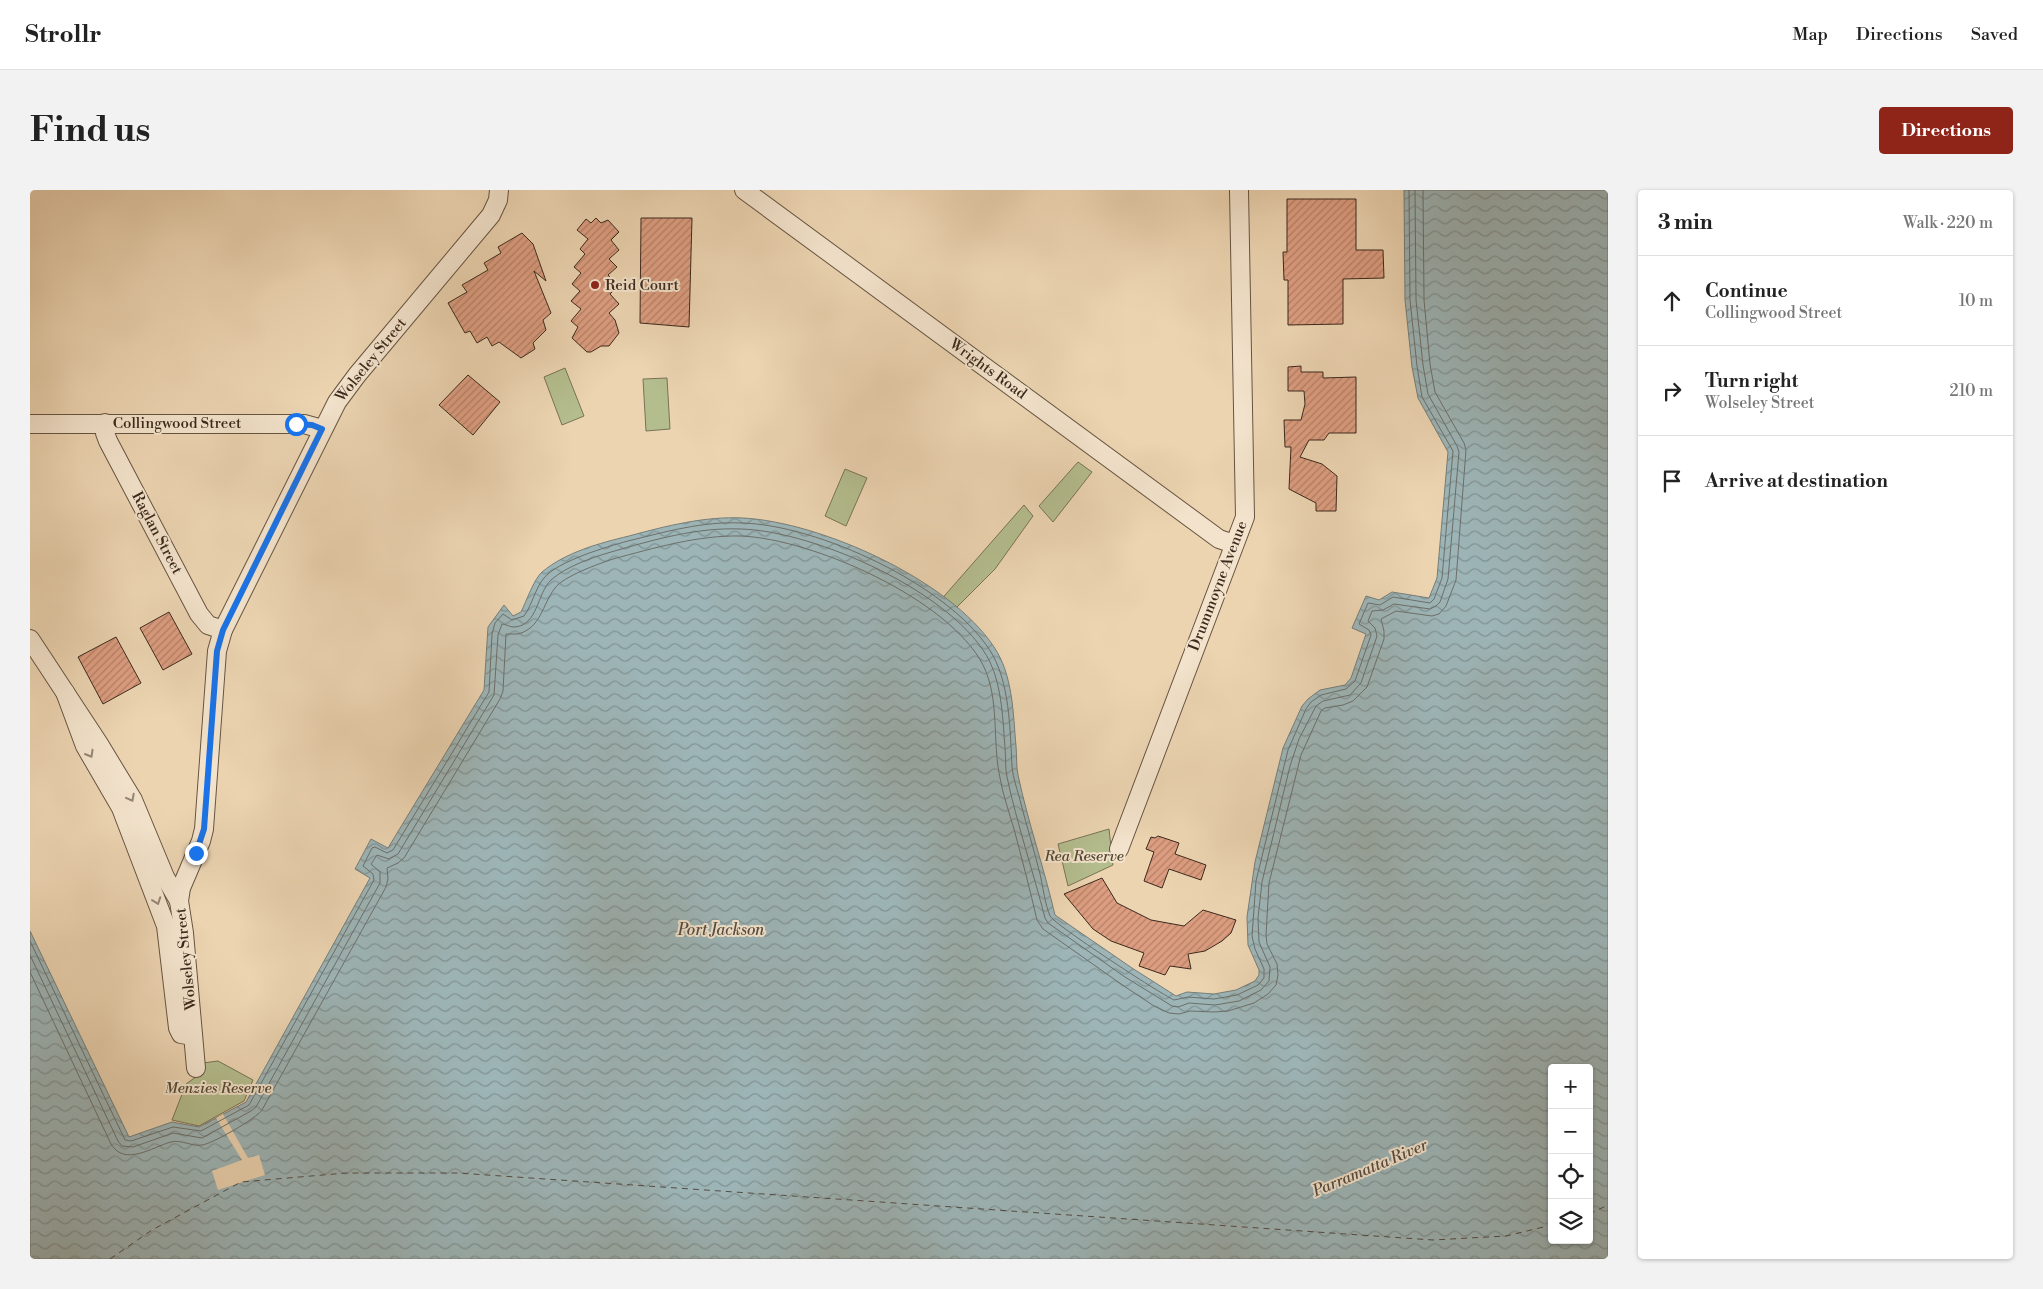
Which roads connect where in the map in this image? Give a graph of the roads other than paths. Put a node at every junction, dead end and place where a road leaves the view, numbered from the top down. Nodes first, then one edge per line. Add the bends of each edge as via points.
1 (499, 190) edge
2 (744, 190) edge
3 (1239, 190) edge
4 (105, 423) junction
5 (30, 424) edge
6 (322, 429) junction
7 (1234, 544) junction
8 (223, 630) junction
9 (30, 639) edge
10 (65, 692) junction
11 (1119, 849) dead end
12 (179, 901) junction
13 (194, 1036) junction
14 (196, 1068) dead end

1 - 6 street, Wolseley Street via 491,215 357,375
2 - 7 street, Wrights Road via 1219,538
3 - 7 street, Drummoyne Avenue via 1245,517
4 - 5 street, Collingwood Street
4 - 6 street, Collingwood Street via 304,424
4 - 8 street, Raglan Street via 108,441 199,614 208,625
6 - 8 street, Wolseley Street
7 - 11 street, Drummoyne Avenue
8 - 12 street, Wolseley Street via 217,651 204,829
9 - 10 street
10 -> 12 street via 133,800
10 -> 13 street via 85,746 121,808 148,877 166,926 178,1028 181,1034
12 - 13 street, Wolseley Street
13 - 14 street, Wolseley Street

